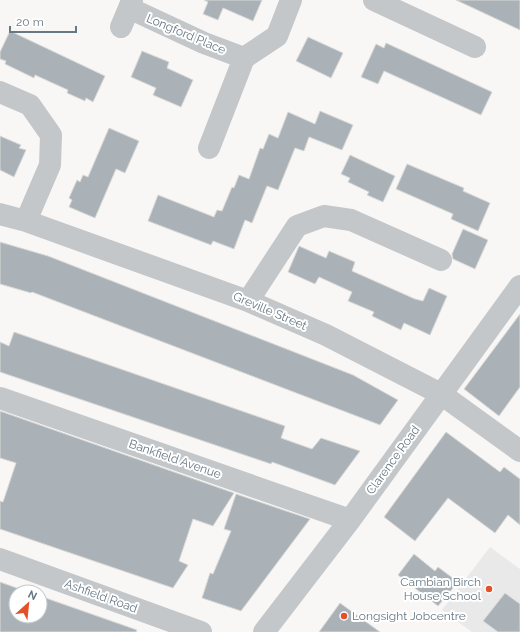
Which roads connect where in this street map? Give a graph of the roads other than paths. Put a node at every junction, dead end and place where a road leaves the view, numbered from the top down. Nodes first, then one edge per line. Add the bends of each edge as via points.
1 (291, 0) edge
2 (374, 0) edge
3 (127, 12) edge
4 (475, 47) dead end
5 (244, 58) junction
6 (0, 92) edge
7 (209, 148) dead end
8 (0, 214) edge
9 (26, 221) junction
10 (441, 260) dead end
11 (520, 286) edge
12 (248, 301) junction
13 (441, 394) junction
14 (0, 398) edge
15 (520, 451) edge
16 (350, 520) junction
17 (0, 559) edge
18 (201, 632) edge
19 (264, 632) edge

1 - 5 street via 277,36
2 - 4 street
3 - 5 street, Longford Place
5 - 7 street
6 - 9 street via 30,105 51,135 50,165
8 - 9 street, Greville Street
9 - 12 street, Greville Street
10 - 12 street via 404,234 351,220 324,216 297,226
11 - 13 street, Clarence Road
12 - 13 street, Greville Street via 326,335
13 - 15 street, Greville Street
13 - 16 street, Clarence Road
14 - 16 street, Bankfield Avenue
16 - 19 street, Clarence Road
17 - 18 street, Ashfield Road

